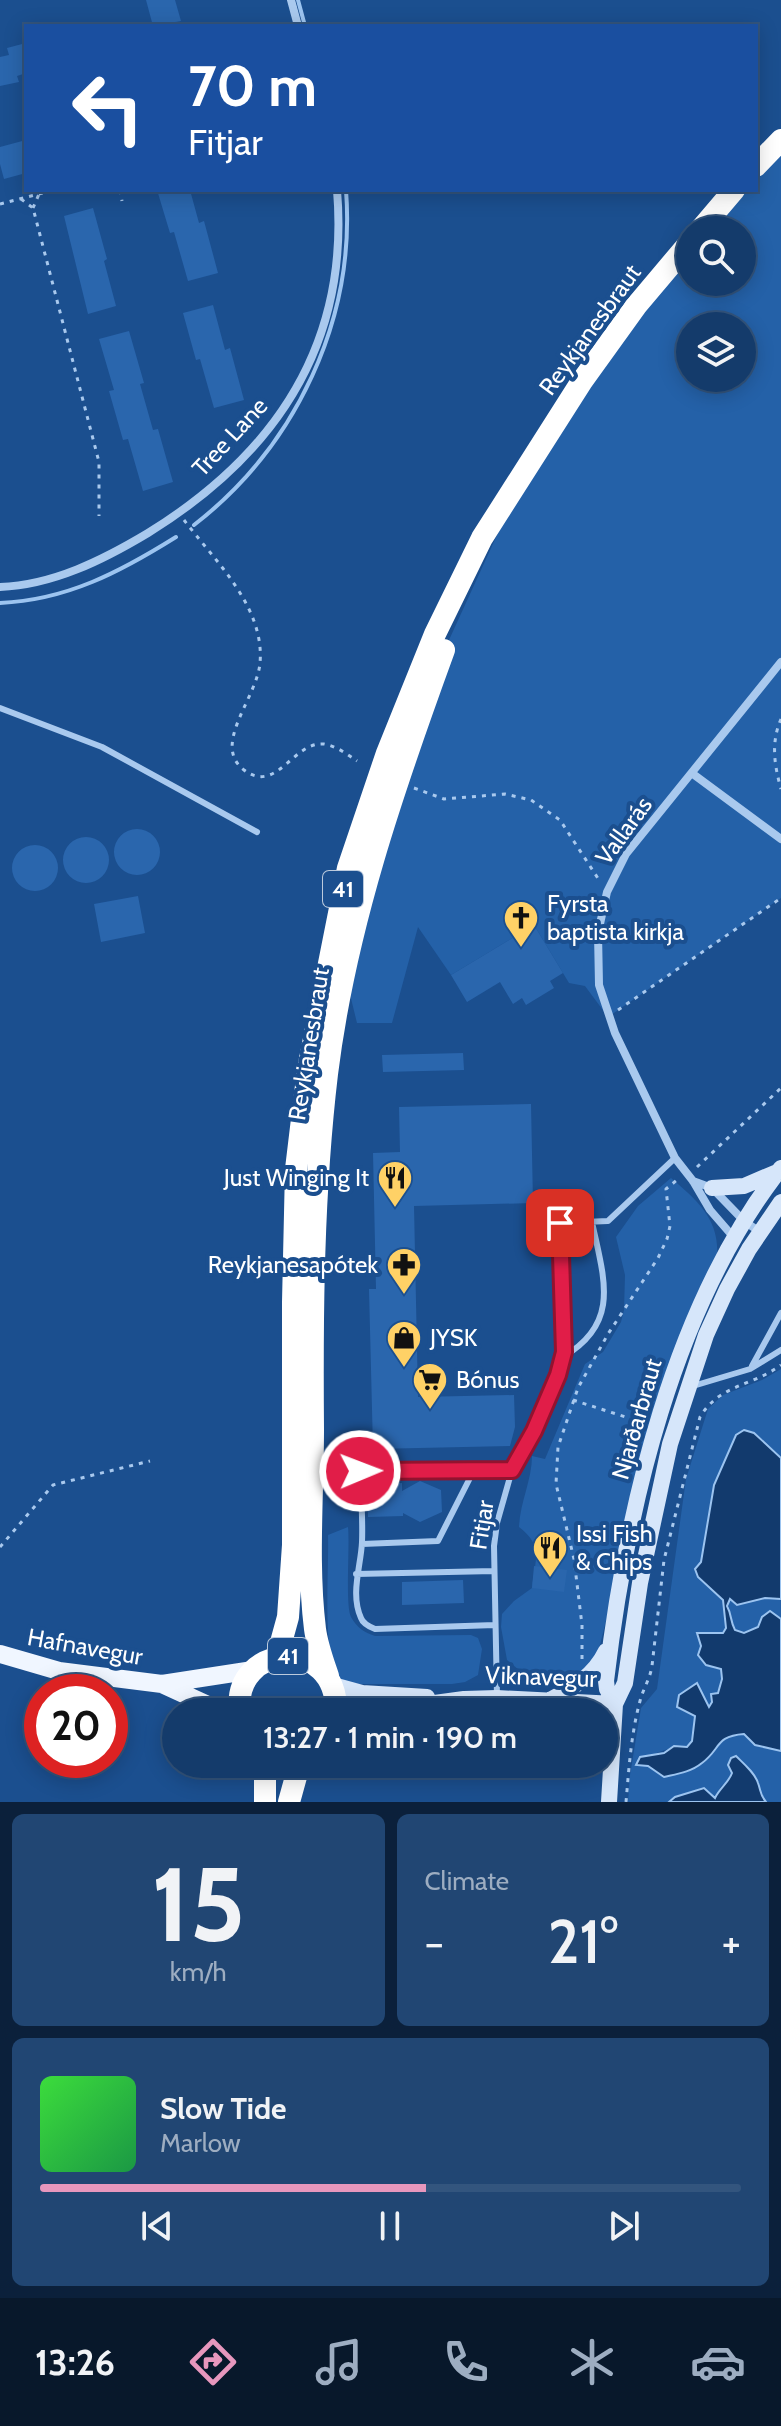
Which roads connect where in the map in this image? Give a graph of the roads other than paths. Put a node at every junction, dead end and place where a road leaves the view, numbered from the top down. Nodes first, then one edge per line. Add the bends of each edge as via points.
1 (291, 0) edge
2 (297, 24) edge
3 (781, 140) edge
4 (758, 164) edge
5 (337, 192) edge
6 (732, 192) edge
7 (712, 216) edge
8 (676, 259) edge
9 (535, 452) junction
10 (0, 587) edge
11 (781, 662) edge
12 (0, 708) edge
13 (693, 774) junction
14 (257, 832) dead end
15 (781, 839) edge
16 (675, 1158) junction
17 (780, 1170) edge
18 (693, 1181) junction
19 (712, 1188) junction
20 (781, 1202) edge
21 (744, 1221) junction
22 (592, 1222) junction
23 (760, 1232) junction
24 (734, 1238) junction
25 (749, 1249) junction
26 (781, 1313) edge
27 (781, 1350) edge
28 (563, 1357) junction
29 (750, 1369) junction
30 (689, 1387) junction
31 (474, 1470) junction
32 (512, 1470) junction
33 (362, 1544) junction
34 (494, 1571) junction
35 (356, 1574) junction
36 (495, 1625) junction
37 (611, 1639) junction
38 (0, 1654) edge
39 (277, 1657) junction
40 (253, 1670) junction
41 (330, 1680) junction
42 (162, 1684) junction
43 (192, 1698) edge
44 (240, 1698) edge
45 (337, 1698) edge
46 (447, 1698) edge
47 (497, 1698) edge
48 (554, 1698) edge
49 (612, 1698) edge
50 (618, 1698) edge
51 (265, 1778) edge
52 (296, 1778) edge
53 (610, 1778) edge
54 (265, 1802) edge
55 (289, 1802) edge
56 (609, 1802) edge

1 - 2 street
3 - 4 highway
5 - 10 street, Tree Lane via 337,250 318,342 289,402 250,451 179,514 95,562 56,577
6 - 7 highway
8 - 9 highway, Reykjanesbraut / 41 via 636,306
9 - 39 highway, Reykjanesbraut / 41 via 482,538 435,634 348,868 332,941 296,1169 293,1545 288,1617
9 - 41 highway, Reykjanesbraut / 41 via 448,639 404,758 369,875 327,1072 312,1300 312,1578 315,1632
11 - 13 street, Vallarás
12 - 14 lane via 102,747
13 - 15 street
13 - 16 street, Vallarás via 633,844 607,892 597,950 608,1017
16 - 18 street, Vallarás
16 - 22 lane, Fitjar via 608,1221
17 - 19 main road via 744,1186
17 - 21 main road, Njarðarbraut
18 - 19 street
18 - 24 street, Vallarás
19 - 21 street
20 - 23 main road, Njarðarbraut
21 - 23 street
21 - 24 main road, Njarðarbraut
22 - 28 lane via 604,1301 598,1326 583,1345
22 - 28 lane, Fitjar via 560,1223
23 - 25 main road, Njarðarbraut
24 - 25 street, Vallarás
24 - 37 main road, Njarðarbraut via 690,1329 665,1399
25 - 30 main road, Njarðarbraut via 706,1335
26 - 29 lane
27 - 29 lane
28 - 32 lane, Fitjar via 534,1431
29 - 30 lane
30 - 50 main road, Njarðarbraut via 670,1444
31 - 32 lane
31 - 33 lane via 438,1541
31 - 33 lane via 360,1471
32 - 34 lane, Fitjar via 497,1523
33 - 35 lane
34 - 35 lane
34 - 36 lane, Fitjar
35 - 36 lane via 361,1619 375,1629
36 - 47 lane, Fitjar
37 - 48 main road via 590,1675
37 - 49 main road, Njarðarbraut via 606,1681
38 - 42 main road, Hafnavegur via 59,1671
39 - 40 highway, 41
39 - 41 highway, 41 via 305,1659
40 - 42 main road, Hafnavegur
40 - 44 highway, 41
41 - 45 highway, 41
41 - 46 main road, Viknavegur via 362,1693
42 - 43 main road, Hafnavegur
51 - 54 highway
52 - 55 highway
53 - 56 main road, Njarðarbraut

